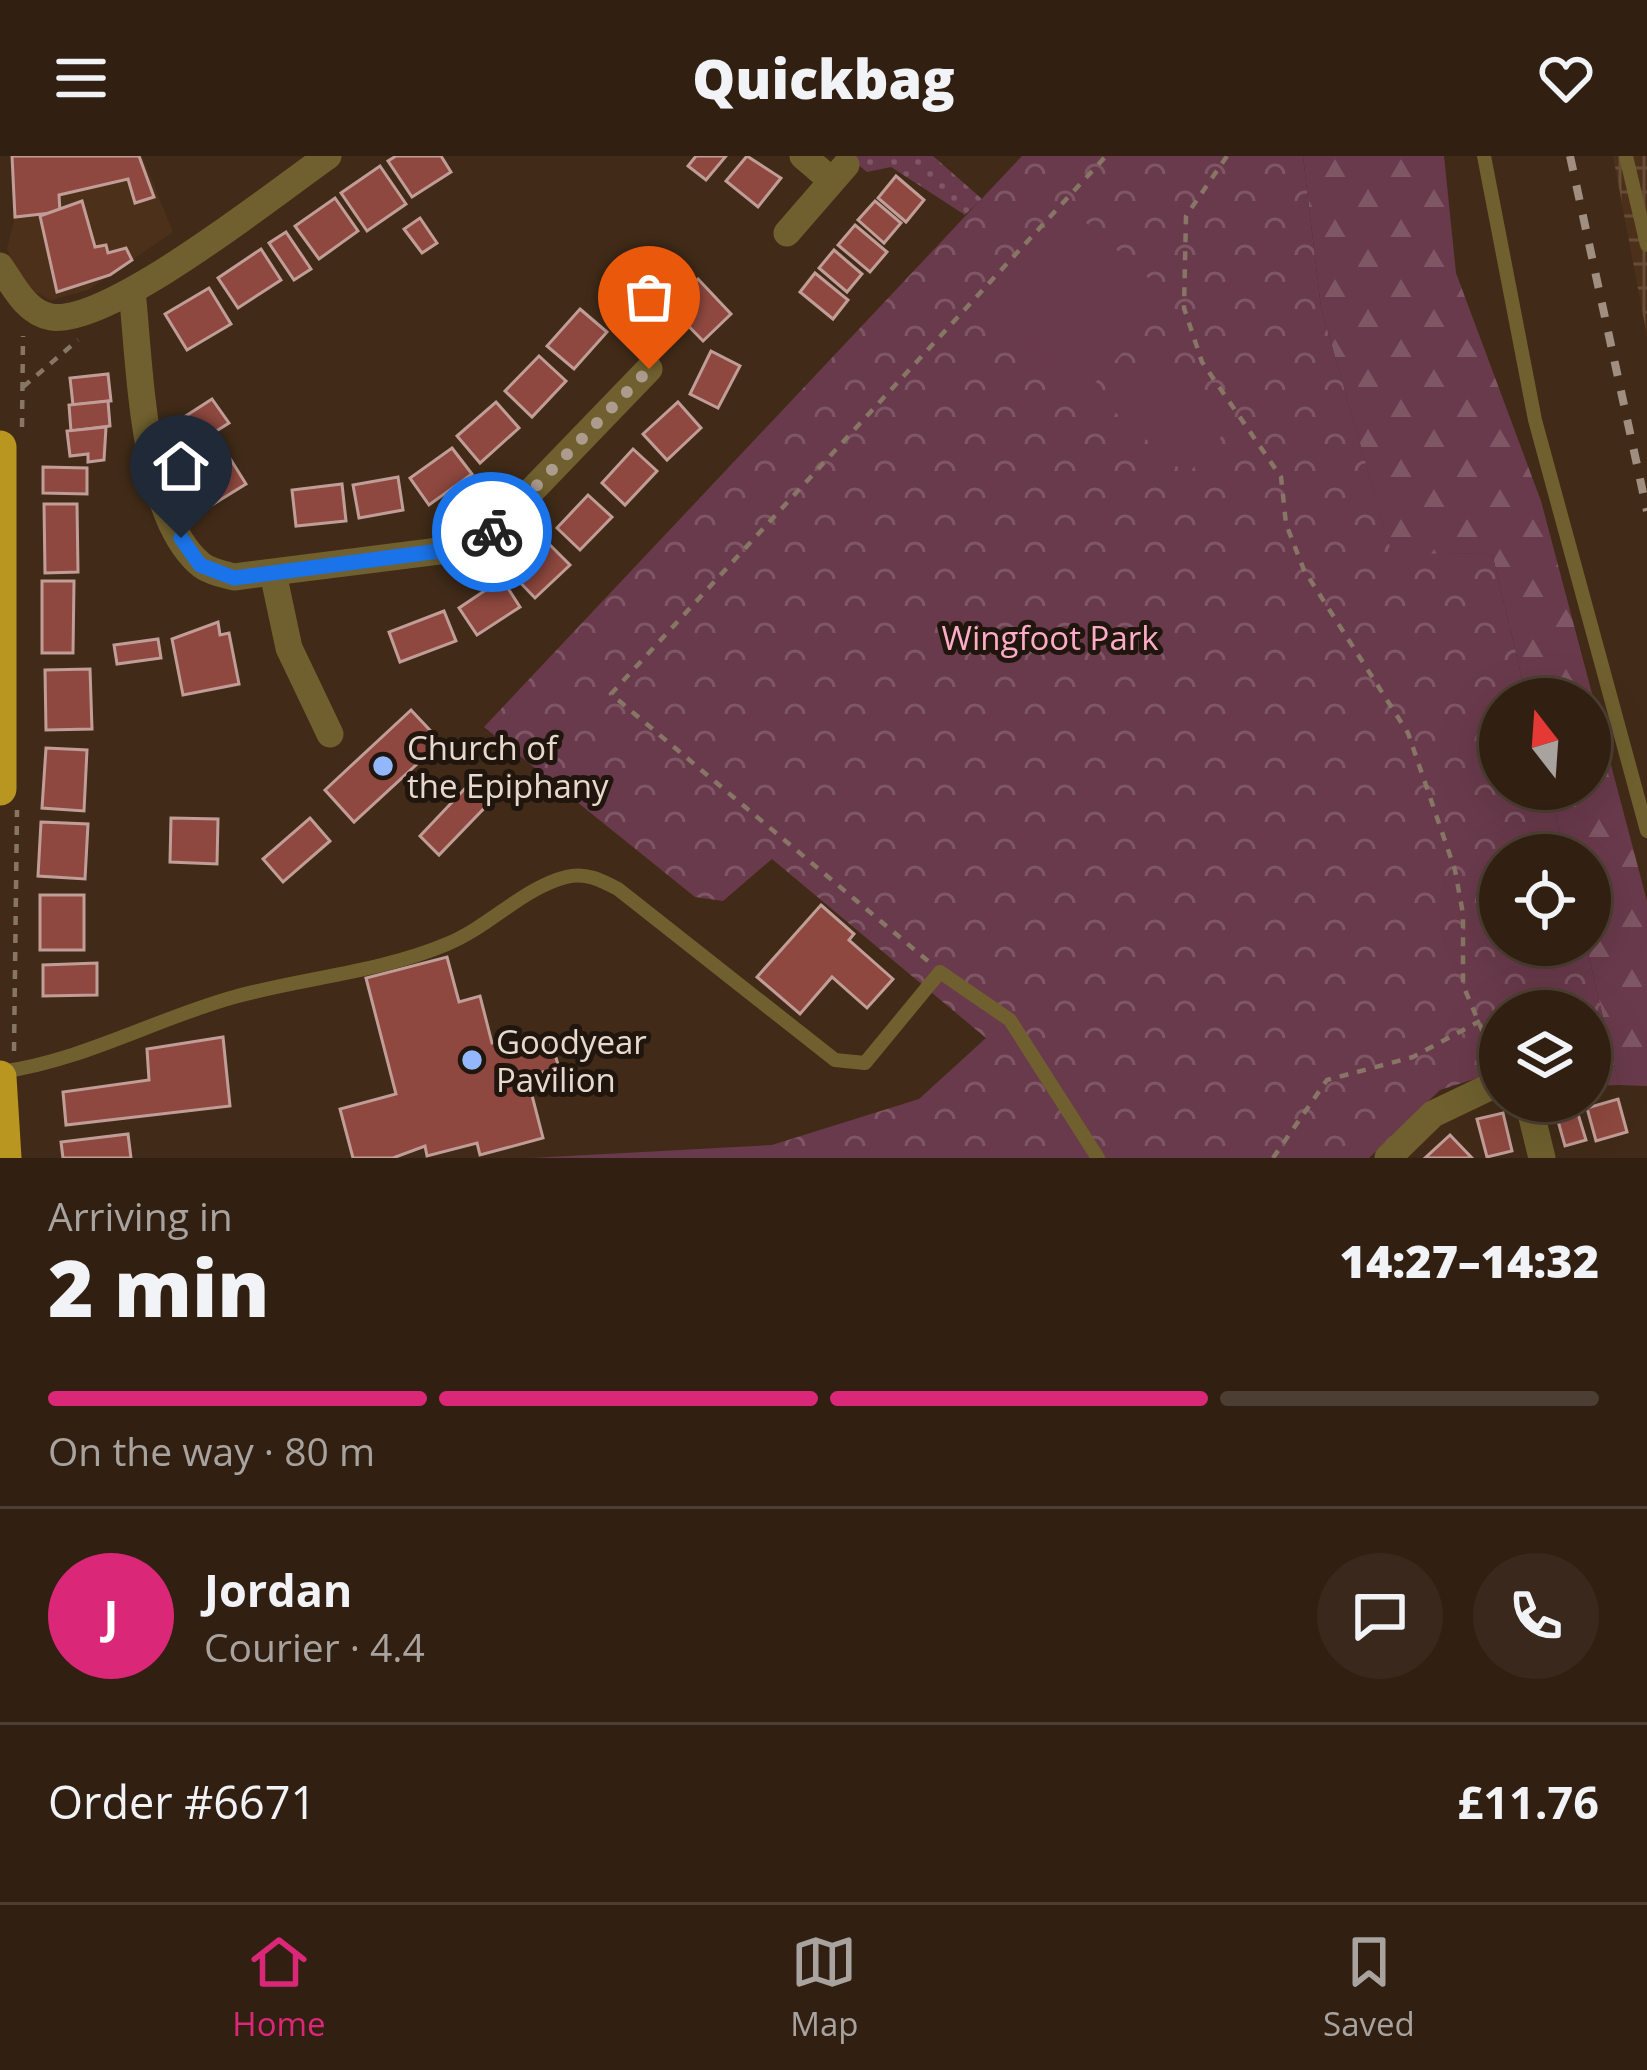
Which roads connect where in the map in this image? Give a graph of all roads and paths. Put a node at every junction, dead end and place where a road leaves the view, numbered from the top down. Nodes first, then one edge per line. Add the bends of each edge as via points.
1 (328, 156) edge
2 (803, 156) edge
3 (1106, 156) edge
4 (1227, 156) edge
5 (1484, 156) edge
6 (1626, 156) edge
7 (787, 233) dead end
8 (1647, 244) edge
9 (0, 266) edge
10 (23, 298) junction
11 (119, 298) junction
12 (649, 369) dead end
13 (0, 448) edge
14 (273, 573) junction
15 (330, 734) dead end
16 (0, 789) edge
17 (1647, 831) edge
18 (940, 972) junction
19 (1479, 1019) edge
20 (1479, 1022) edge
21 (0, 1075) edge
22 (1479, 1082) edge
23 (1533, 1122) edge
24 (5, 1158) edge
25 (1098, 1158) edge
26 (1273, 1158) edge
27 (1388, 1158) edge
28 (1542, 1158) edge

1 - 11 street
2 - 7 street via 838,172
3 - 18 path via 610,694
4 - 19 path via 1186,216 1184,308 1202,362 1281,477 1286,524 1304,570 1408,733 1455,870 1463,985
5 - 17 lane via 1535,420
6 - 8 lane
9 - 10 street
10 - 11 street via 49,317
10 - 11 path via 23,387
11 - 14 street via 152,474 181,538 200,565 234,578
12 - 14 street via 490,534 447,550
13 - 16 highway
14 - 15 street via 289,648
18 - 21 lane via 865,1063 850,1064 766,1010 618,889 568,876 443,946 238,996 63,1061
18 - 25 lane via 1010,1020
20 - 26 path via 1413,1057 1327,1080
21 - 24 highway
22 - 27 street
23 - 28 street

